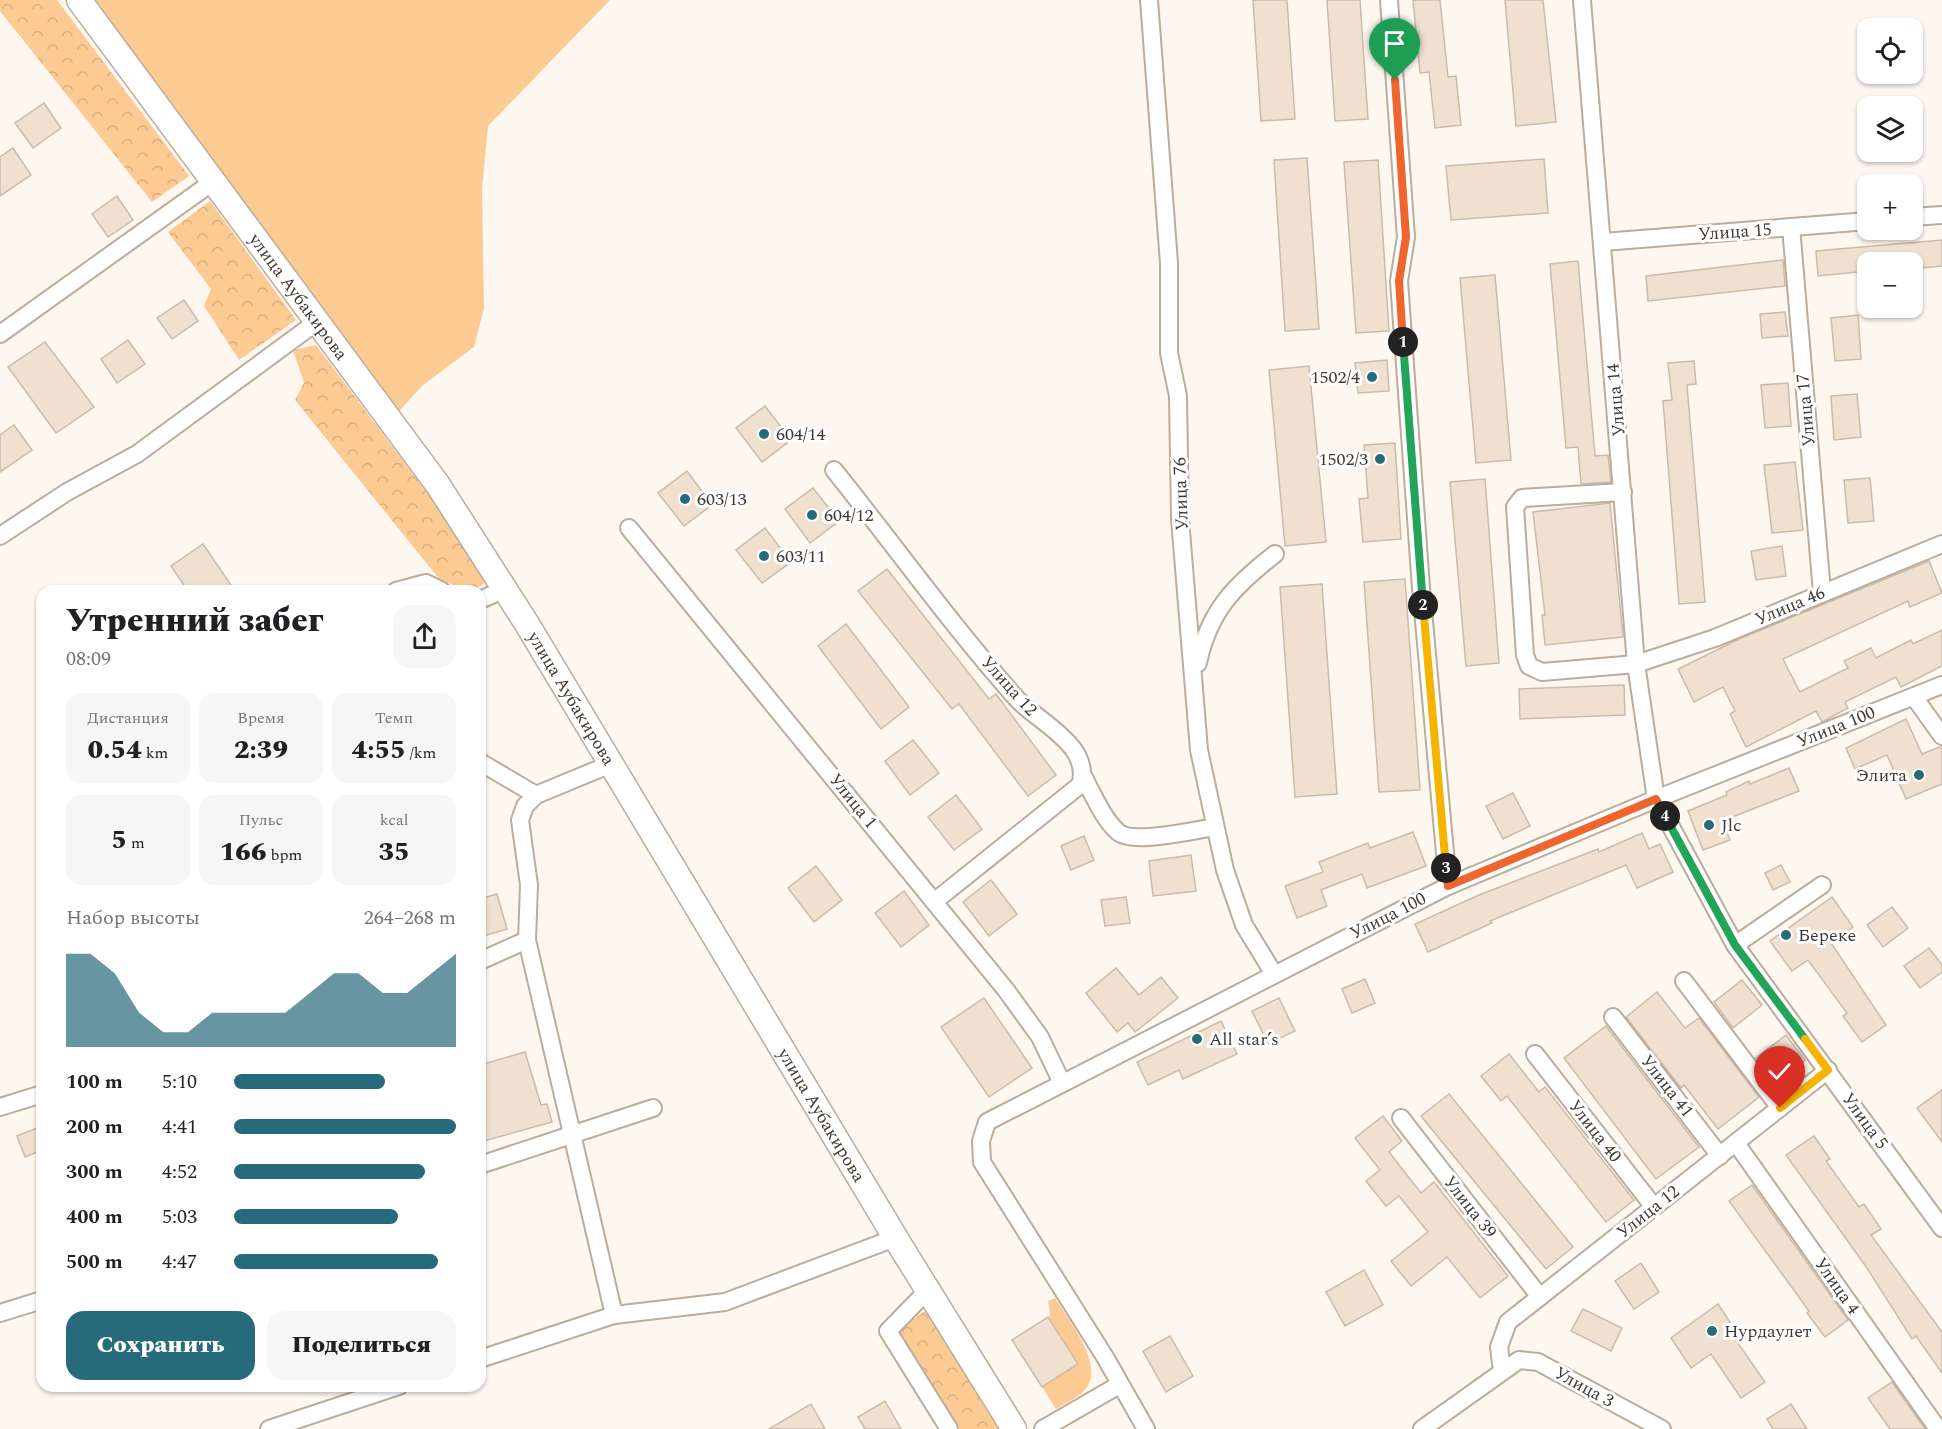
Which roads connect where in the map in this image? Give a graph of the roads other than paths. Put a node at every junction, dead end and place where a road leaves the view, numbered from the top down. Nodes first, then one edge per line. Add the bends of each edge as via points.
1 (79, 0) edge
2 (1149, 0) edge
3 (1389, 0) edge
4 (1582, 0) edge
5 (214, 181) junction
6 (1942, 215) edge
7 (1923, 216) edge
8 (1857, 222) edge
9 (1791, 227) junction
10 (1604, 242) junction
11 (318, 321) junction
12 (0, 334) edge
13 (834, 470) dead end
14 (1623, 492) junction
15 (629, 528) dead end
16 (0, 536) edge
17 (1942, 544) edge
18 (1275, 554) dead end
19 (505, 589) junction
20 (1822, 593) junction
21 (486, 597) edge
22 (1636, 664) junction
23 (1194, 684) junction
24 (1942, 685) edge
25 (1914, 697) junction
26 (1942, 736) edge
27 (611, 764) junction
28 (486, 766) edge
29 (1083, 776) junction
30 (536, 795) junction
31 (1656, 799) junction
32 (1215, 827) junction
33 (1822, 885) dead end
34 (1448, 886) junction
35 (935, 902) junction
36 (527, 940) junction
37 (1735, 945) junction
38 (486, 958) edge
39 (1274, 974) junction
40 (1684, 981) dead end
41 (1613, 1017) dead end
42 (1535, 1054) dead end
43 (1828, 1070) junction
44 (1062, 1083) junction
45 (36, 1096) edge
46 (0, 1107) edge
47 (653, 1108) dead end
48 (1780, 1108) junction
49 (1401, 1118) dead end
50 (572, 1136) junction
51 (1736, 1143) junction
52 (1720, 1156) junction
53 (486, 1163) edge
54 (1654, 1207) junction
55 (1942, 1228) edge
56 (895, 1238) junction
57 (928, 1290) junction
58 (1540, 1297) junction
59 (36, 1302) edge
60 (0, 1313) edge
61 (614, 1315) junction
62 (486, 1357) edge
63 (1502, 1371) junction
64 (1119, 1385) junction
65 (381, 1392) edge
66 (269, 1429) edge
67 (949, 1429) edge
68 (1014, 1429) edge
69 (1043, 1429) edge
70 (1146, 1429) edge
71 (1422, 1429) edge
72 (1662, 1429) edge
73 (1938, 1429) edge

1 - 5 main road, улица Аубакирова
2 - 23 street, Улица 76 via 1169,263 1169,353 1178,396 1180,519
3 - 34 street via 1406,237 1399,281
4 - 10 street, Улица 14
5 - 11 main road, улица Аубакирова
5 - 12 street
6 - 7 street
8 - 9 street, Улица 15
9 - 10 street, Улица 15
9 - 20 street, Улица 17
10 - 14 street, Улица 14
11 - 16 street via 137,454 67,492
11 - 19 main road, улица Аубакирова via 438,485
13 - 29 street, Улица 12 via 1018,699 1063,737 1081,765
14 - 22 street, Улица 14
14 - 22 street, Улица 46 via 1522,498 1515,507 1525,655 1529,666 1542,672
15 - 35 street, Улица 1
17 - 20 street, Улица 46
18 - 23 street via 1225,598 1203,639
19 - 21 street
19 - 27 main road, улица Аубакирова
20 - 22 street, Улица 46 via 1715,638
22 - 31 street, Улица 14
23 - 32 street, Улица 76 via 1199,750
24 - 25 street, Улица 100
25 - 26 street
25 - 31 street, Улица 100
27 - 30 street
27 - 56 main road, улица Аубакирова
28 - 30 street
29 - 32 street, Улица 12 via 1120,834 1136,838
29 - 35 street via 1080,785
30 - 36 street via 525,806 520,820 529,885
31 - 34 street, Улица 100
31 - 37 street, Улица 5
32 - 39 street, Улица 76 via 1224,870 1244,925
33 - 37 street
34 - 39 street, Улица 100
35 - 44 street, Улица 1 via 1040,1037
36 - 38 street
36 - 50 street
37 - 43 street, Улица 5
39 - 44 street, Улица 100
40 - 48 street
41 - 52 street, Улица 41
42 - 54 street, Улица 40
43 - 48 street, Улица 12
43 - 55 street, Улица 5
44 - 64 street, Улица 100 via 987,1122 981,1141 982,1162
45 - 46 street
47 - 50 street
48 - 51 street, Улица 12
49 - 58 street, Улица 39
50 - 53 street
50 - 61 street
51 - 52 street, Улица 12
51 - 73 street, Улица 4
52 - 54 street, Улица 12
54 - 58 street, Улица 12
56 - 57 main road, улица Аубакирова
56 - 61 street via 725,1302
57 - 67 street via 888,1331
57 - 68 main road, улица Аубакирова
58 - 63 street, Улица 12 via 1503,1329 1499,1347
59 - 60 street
61 - 62 street
63 - 71 street
63 - 72 street, Улица 3 via 1519,1360 1538,1362
64 - 69 street
64 - 70 street
65 - 66 street

